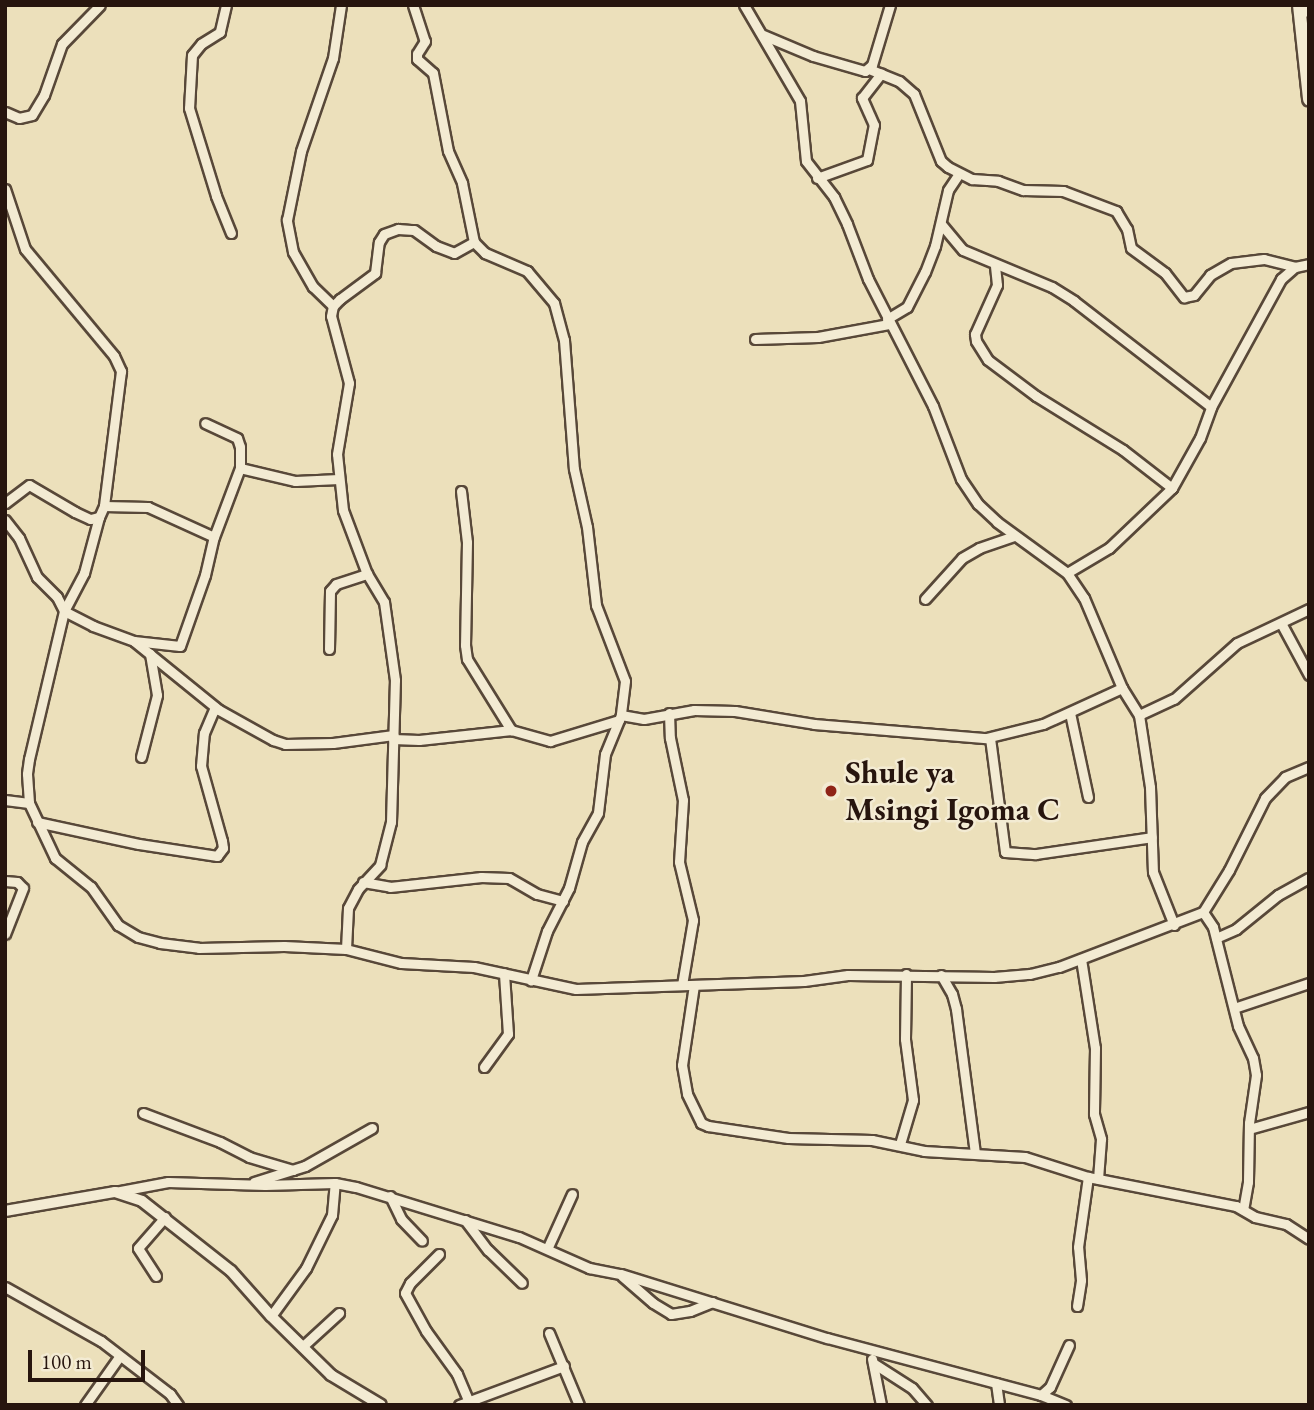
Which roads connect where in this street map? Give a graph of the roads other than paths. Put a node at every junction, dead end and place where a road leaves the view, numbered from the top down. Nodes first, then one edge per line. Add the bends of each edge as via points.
1 (100, 5) edge
2 (226, 5) edge
3 (341, 5) edge
4 (413, 5) edge
5 (744, 5) edge
6 (890, 5) edge
7 (1301, 5) edge
8 (1309, 13) edge
9 (762, 35) junction
10 (869, 69) junction
11 (880, 74) junction
12 (1309, 99) edge
13 (5, 112) edge
14 (958, 174) junction
15 (817, 178) junction
16 (5, 189) edge
17 (941, 224) junction
18 (232, 233) dead end
19 (474, 242) junction
20 (1309, 264) edge
21 (995, 266) junction
22 (1295, 267) junction
23 (333, 306) junction
24 (888, 321) junction
25 (755, 339) dead end
26 (1211, 407) junction
27 (205, 423) dead end
28 (240, 468) junction
29 (339, 479) junction
30 (1172, 488) junction
31 (461, 491) dead end
32 (5, 503) edge
33 (104, 506) junction
34 (99, 517) junction
35 (5, 520) edge
36 (1014, 536) junction
37 (214, 537) junction
38 (1067, 573) junction
39 (366, 574) junction
40 (925, 599) dead end
41 (1309, 609) edge
42 (64, 611) junction
43 (1281, 623) junction
44 (134, 641) junction
45 (329, 649) dead end
46 (150, 654) junction
47 (1309, 675) edge
48 (1122, 688) junction
49 (215, 707) junction
50 (669, 713) junction
51 (1070, 713) junction
52 (1139, 715) junction
53 (620, 718) junction
54 (511, 730) junction
55 (393, 737) junction
56 (990, 738) junction
57 (141, 757) dead end
58 (1309, 767) edge
59 (1088, 797) dead end
60 (5, 800) edge
61 (29, 803) junction
62 (37, 822) junction
63 (1152, 837) junction
64 (1309, 878) edge
65 (5, 881) edge
66 (363, 882) junction
67 (563, 901) junction
68 (1203, 912) junction
69 (1174, 925) junction
70 (5, 934) edge
71 (1216, 938) junction
72 (346, 949) junction
73 (1081, 959) junction
74 (504, 973) junction
75 (906, 974) junction
76 (941, 975) junction
77 (531, 980) junction
78 (1309, 983) edge
79 (682, 985) junction
80 (694, 985) junction
81 (1234, 1008) junction
82 (484, 1067) dead end
83 (1309, 1112) edge
84 (143, 1113) dead end
85 (372, 1128) dead end
86 (1249, 1129) junction
87 (900, 1144) junction
88 (975, 1153) junction
89 (293, 1170) junction
90 (1093, 1178) junction
91 (335, 1183) junction
92 (243, 1185) junction
93 (115, 1192) junction
94 (572, 1194) dead end
95 (390, 1196) junction
96 (1243, 1210) junction
97 (5, 1211) edge
98 (164, 1217) junction
99 (465, 1220) junction
100 (1309, 1239) edge
101 (422, 1241) dead end
102 (548, 1247) junction
103 (439, 1254) dead end
104 (621, 1274) junction
105 (156, 1276) dead end
106 (522, 1283) dead end
107 (5, 1287) edge
108 (712, 1302) junction
109 (1077, 1306) dead end
110 (339, 1312) dead end
111 (271, 1315) junction
112 (549, 1334) dead end
113 (1069, 1345) dead end
114 (303, 1346) junction
115 (870, 1350) junction
116 (119, 1357) junction
117 (873, 1363) junction
118 (564, 1366) junction
119 (996, 1383) junction
120 (1041, 1395) junction
121 (464, 1403) edge
122 (85, 1405) edge
123 (178, 1405) edge
124 (381, 1405) edge
125 (579, 1405) edge
126 (881, 1405) edge
127 (927, 1405) edge
128 (999, 1405) edge
129 (1066, 1405) edge

1 - 13 street via 62,44 32,115 19,118
2 - 18 street via 220,32 192,55 189,108
3 - 23 street via 330,71 301,151 288,220 293,251 313,287
4 - 19 street via 425,41 417,59 433,73 448,151 461,183
5 - 9 street
6 - 10 street
7 - 8 street
7 - 12 main road
9 - 10 street via 813,56
9 - 15 street via 800,101 803,150
10 - 11 street
11 - 14 street via 899,80 914,94 941,160
11 - 15 street via 862,98 874,125 867,160
14 - 17 street via 948,190
14 - 22 street via 1023,190 1063,191 1116,211 1127,229 1130,248 1166,273 1186,298 1231,262 1264,259
15 - 24 street via 848,224
16 - 33 street via 24,249 120,366
17 - 21 street via 963,250
17 - 24 street via 907,307
19 - 23 street via 454,253 414,230 390,231 379,242 375,274
19 - 53 street via 485,253 527,271 554,303 564,340 574,469 587,527 596,605 625,681
20 - 22 street
21 - 26 street via 1052,287 1074,301
21 - 30 street via 997,285 975,334 988,360
22 - 26 street via 1281,279
23 - 29 street via 332,326 349,383 338,434
24 - 25 street via 818,337
24 - 36 street via 933,406 968,493
26 - 30 street via 1200,438
27 - 28 street via 237,438
28 - 29 street via 295,481
28 - 37 street
29 - 39 street via 344,510
30 - 38 street via 1109,548
31 - 54 street via 467,542 467,659
32 - 34 street via 29,485 90,519
33 - 34 street
33 - 37 street via 148,507
34 - 42 street via 84,573
35 - 42 street via 37,577
36 - 38 street
36 - 40 street via 962,558
37 - 44 street via 180,646
38 - 48 street via 1084,598
39 - 45 street via 330,590
39 - 55 street via 387,615 395,680
41 - 43 street
42 - 44 street
42 - 61 street via 29,759
43 - 47 street
43 - 52 street via 1237,643 1174,699
44 - 46 street
46 - 49 street
46 - 57 street via 157,695
48 - 51 street
48 - 52 street
49 - 55 street via 285,744
49 - 62 street via 204,733 201,766 222,841 217,856
50 - 53 street
50 - 56 street via 734,711 814,724
50 - 79 street via 682,800 679,862 693,911
51 - 56 street
51 - 59 street
52 - 63 street
53 - 54 street via 550,741
53 - 67 street via 605,754 598,813 582,842
54 - 55 street via 419,740
55 - 66 street via 394,796 387,844 380,865
56 - 63 street via 1005,852 1036,853
58 - 68 street via 1285,776 1265,798 1230,870
60 - 61 street
61 - 62 street
62 - 72 street via 55,858 92,887 118,925 138,937 199,948
63 - 69 street via 1153,872
64 - 71 street
65 - 70 street via 23,888
66 - 67 street via 390,887 509,878 537,894
66 - 72 street via 348,908
67 - 77 street via 547,931
68 - 69 street
68 - 71 street
69 - 73 street
71 - 81 street
72 - 74 street via 401,963
73 - 76 street via 1030,974
73 - 90 street via 1095,1048 1094,1114 1101,1139
74 - 77 street
74 - 82 street via 509,1034
75 - 76 street
75 - 80 street
75 - 87 street via 905,1039 913,1100
76 - 88 street via 956,1009
77 - 79 street via 576,989
78 - 81 street
79 - 80 street
80 - 87 street via 682,1065 687,1094 701,1123 788,1138
81 - 86 street via 1256,1075
83 - 86 street
84 - 89 street
85 - 89 street
86 - 96 street
87 - 88 street via 924,1151
88 - 90 street via 1025,1157
89 - 92 street
90 - 96 street
90 - 109 street via 1078,1247 1081,1280
91 - 92 street
91 - 95 street
91 - 111 street via 332,1215 306,1268
92 - 93 street via 168,1182
93 - 97 street
93 - 98 street via 142,1201
94 - 102 street
95 - 99 street
95 - 101 street via 401,1219
96 - 100 street via 1286,1224
98 - 105 street via 138,1248
98 - 111 street via 231,1271
99 - 102 street
99 - 106 street
102 - 104 street via 582,1265
103 - 121 street via 405,1293 457,1374
104 - 108 street
104 - 108 street via 671,1314
107 - 116 street via 78,1325
108 - 115 street
110 - 114 street
111 - 114 street
112 - 118 street
113 - 120 street via 1050,1387
114 - 124 street via 331,1375
115 - 117 street
115 - 119 street
116 - 122 street
116 - 123 street
117 - 126 street
117 - 127 street via 912,1388
118 - 121 street
118 - 125 street
119 - 120 street
119 - 128 street
120 - 129 street

